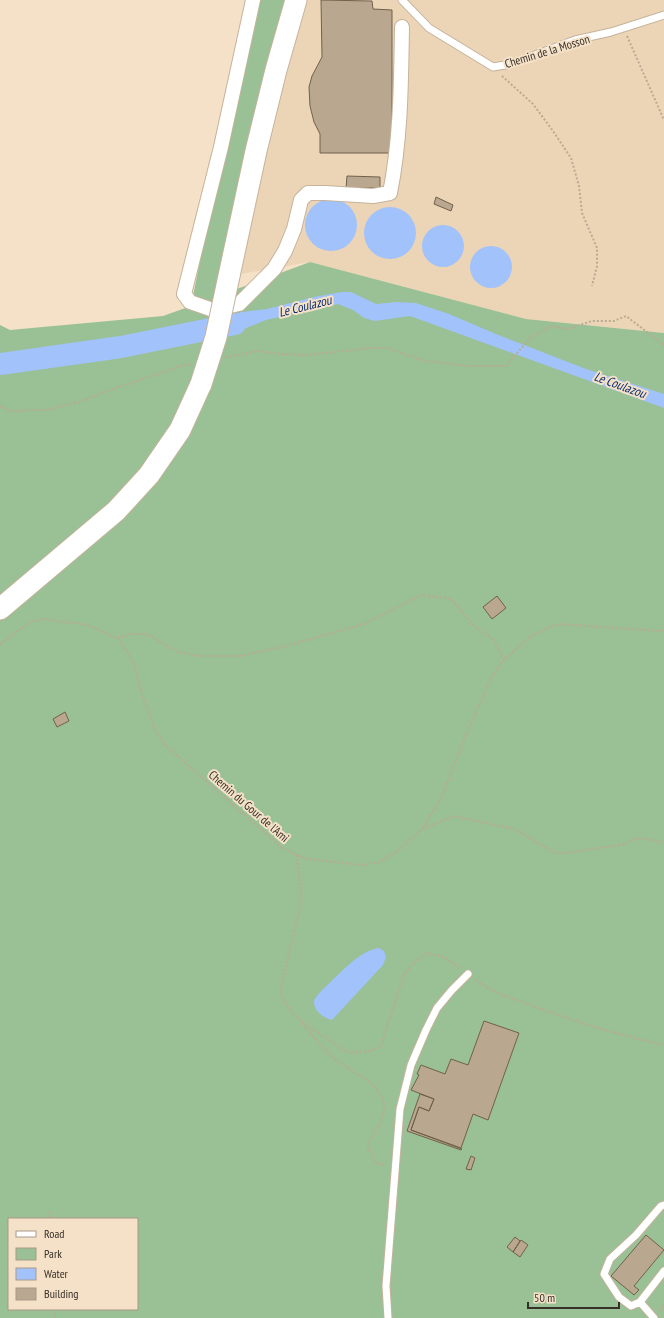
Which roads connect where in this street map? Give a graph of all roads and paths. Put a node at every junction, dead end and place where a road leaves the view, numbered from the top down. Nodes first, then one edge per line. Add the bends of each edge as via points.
1 (253, 0) edge
2 (296, 0) edge
3 (402, 0) edge
4 (664, 15) edge
5 (402, 27) dead end
6 (624, 28) junction
7 (492, 66) junction
8 (664, 120) edge
9 (592, 286) dead end
10 (664, 346) edge
11 (220, 358) dead end
12 (196, 363) dead end
13 (0, 406) edge
14 (0, 609) edge
15 (664, 630) edge
16 (117, 638) junction
17 (0, 644) edge
18 (504, 660) junction
19 (423, 828) junction
20 (664, 843) edge
21 (297, 855) junction
22 (468, 974) junction
23 (300, 1021) junction
24 (664, 1044) edge
25 (394, 1169) junction
26 (664, 1205) edge
27 (49, 1212) dead end
28 (50, 1218) edge
29 (664, 1271) edge
30 (640, 1302) junction
31 (388, 1318) edge
32 (654, 1318) edge

1 - 5 street via 221,147 184,294 190,302 213,310 239,304 274,269 294,229 301,200 308,193 373,196 390,193 400,124
2 - 14 main road, bridge via 256,150 216,336 201,384 180,430 150,475 116,511
3 - 7 lane, Chemin de la Mosson via 429,28
4 - 6 lane, Chemin de la Mosson
6 - 7 lane, Chemin de la Mosson via 574,40 511,64
6 - 8 path
7 - 9 path via 533,104 571,158 580,186 582,213 597,248 597,266
10 - 11 path via 626,316 614,321 592,321 568,329 551,326 530,338 506,366 470,366 425,361 386,348 309,355 258,351
12 - 13 path via 46,410 10,411
15 - 18 path, Chemin du Gour de l'Ami via 559,624 530,637
16 - 17 path, Chemin du Gour de l'Ami via 87,625 42,619 30,622
16 - 18 path via 147,634 178,652 198,656 240,656 364,624 421,595 451,599 475,627 493,639
16 - 21 path, Chemin du Gour de l'Ami via 128,651 155,730 165,745 282,848
18 - 19 path, Chemin du Gour de l'Ami via 493,674 440,800
19 - 20 path via 454,816 514,829 555,853 626,844 631,839 642,838
19 - 21 path, Chemin du Gour de l'Ami via 402,848 379,862 362,865
21 - 23 path via 300,909 280,991 284,1001
22 - 23 path via 444,957 427,952 404,974 381,1046 377,1049 348,1052
22 - 24 path via 489,989 567,1019
22 - 25 lane via 437,1008 411,1065 400,1109
23 - 25 path via 336,1060 370,1082 380,1093 385,1105 382,1120 367,1145 375,1162
25 - 31 lane via 386,1286
26 - 30 lane via 610,1259 604,1274 619,1297 631,1306
27 - 28 path
29 - 30 lane
30 - 32 lane

